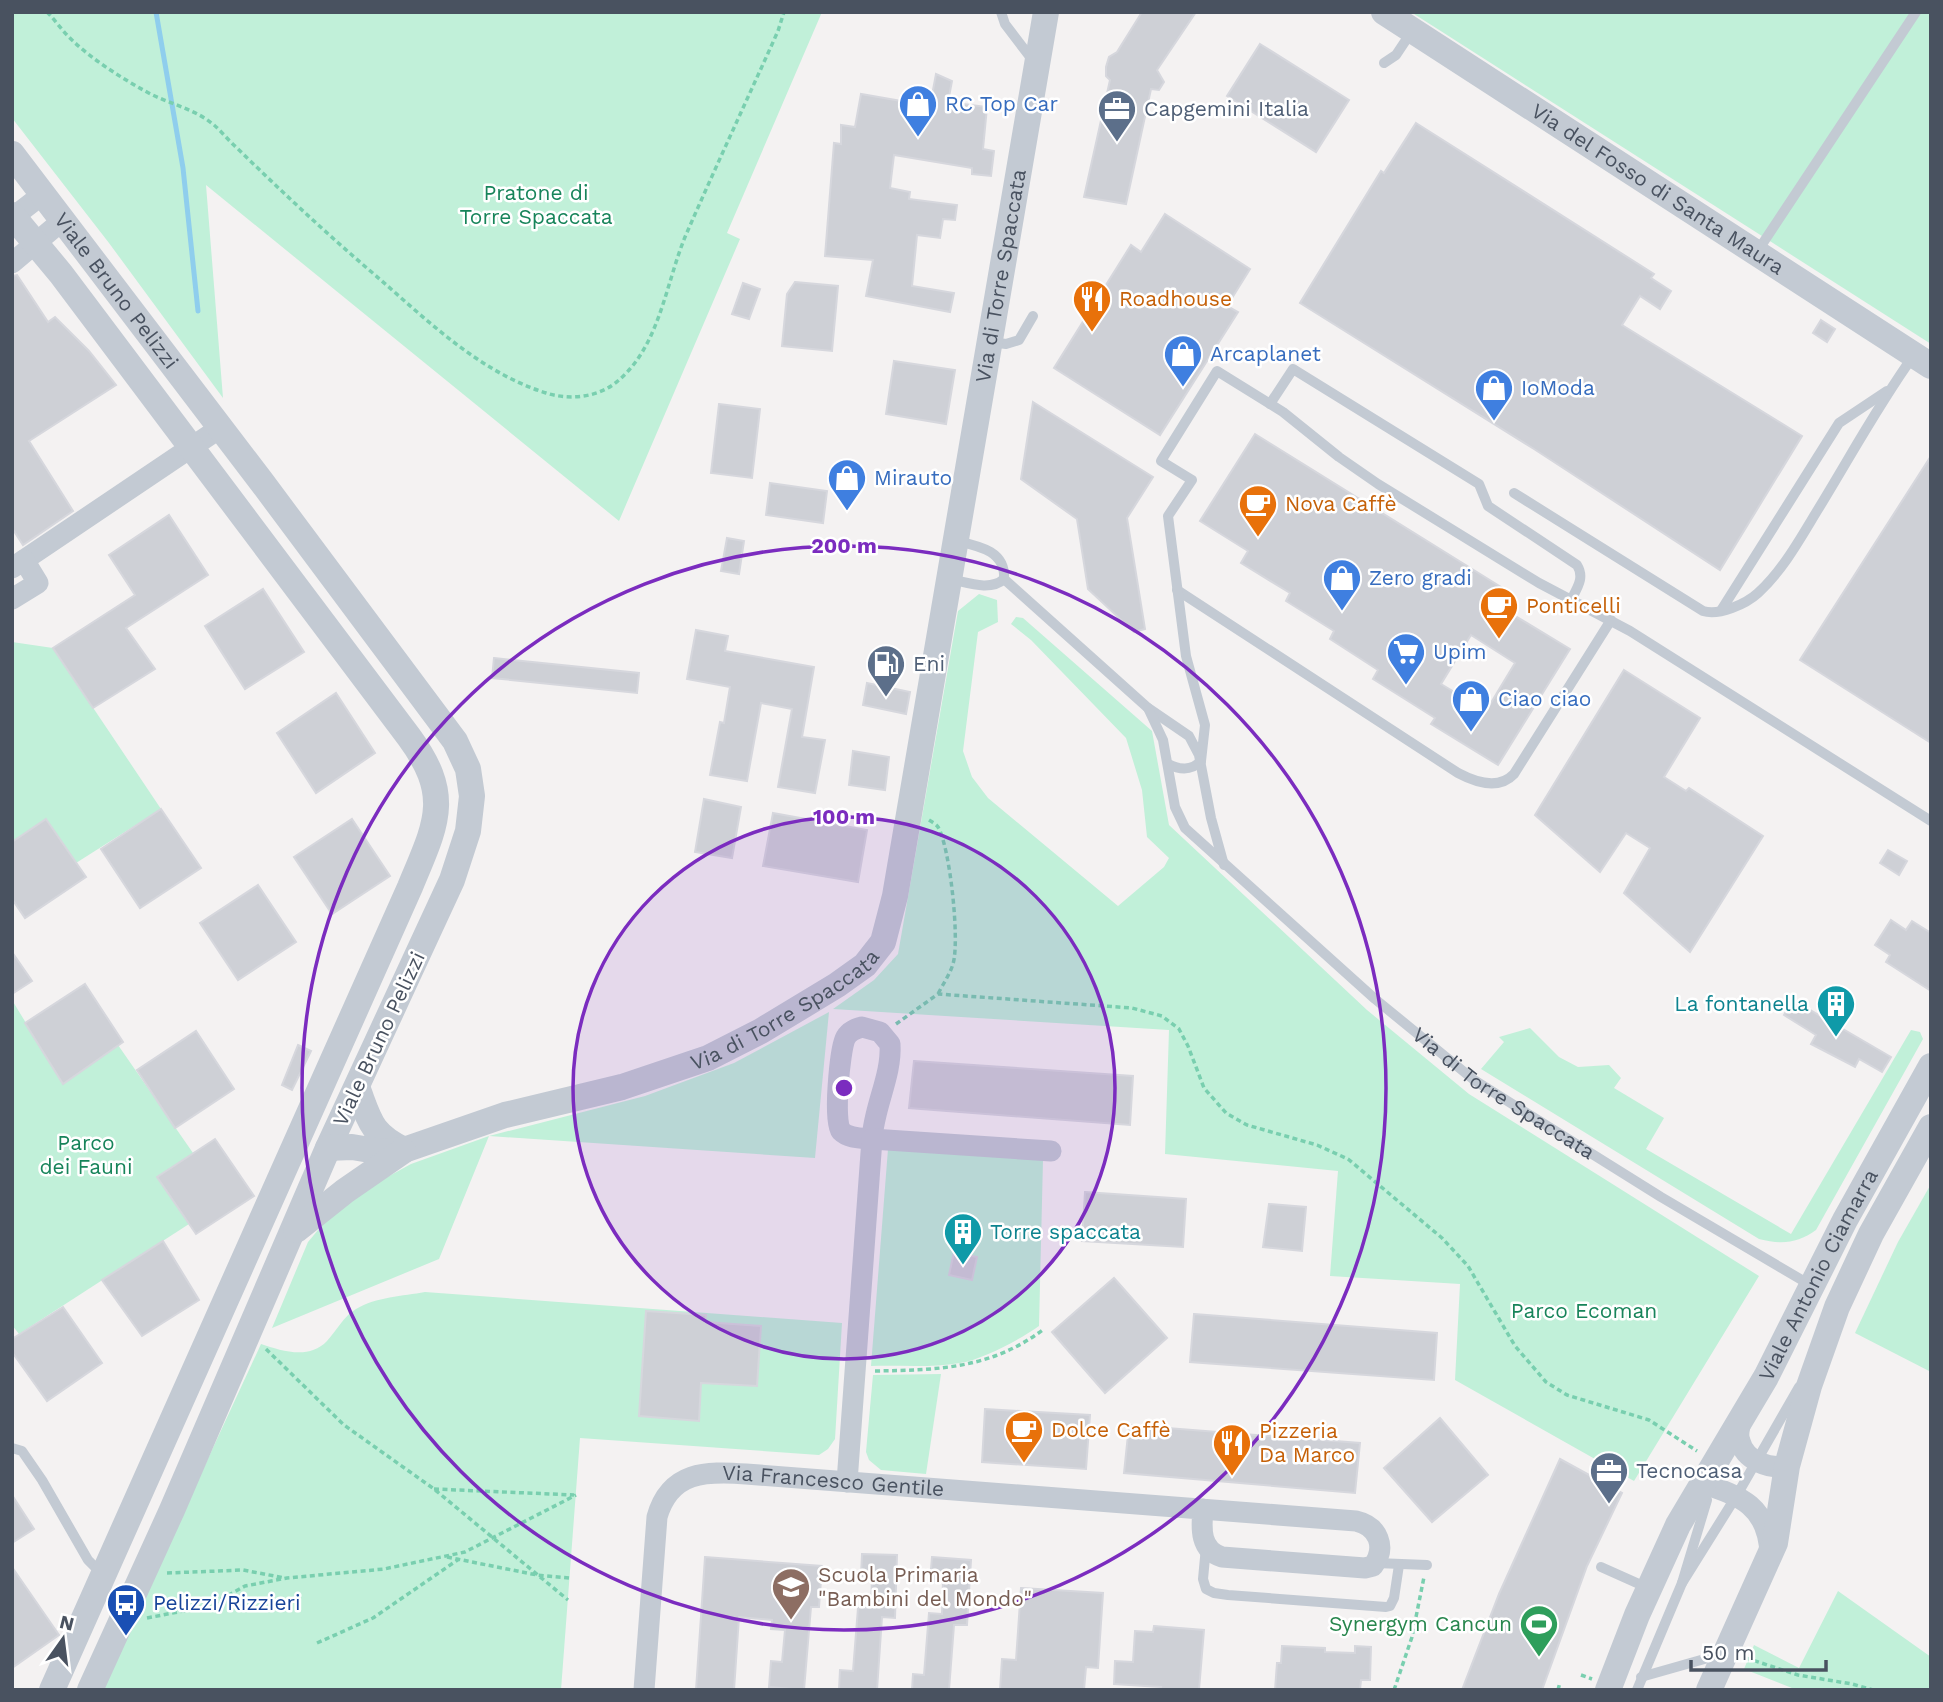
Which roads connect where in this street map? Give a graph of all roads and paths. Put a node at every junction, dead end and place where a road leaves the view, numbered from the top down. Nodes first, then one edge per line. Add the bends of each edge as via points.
1 (47, 12) edge
2 (784, 12) edge
3 (1001, 12) edge
4 (1046, 12) edge
5 (1384, 12) edge
6 (1916, 12) edge
7 (1412, 31) junction
8 (1384, 63) dead end
9 (1037, 66) junction
10 (12, 154) edge
11 (43, 194) junction
12 (13, 216) edge
13 (63, 220) junction
14 (36, 243) junction
15 (1756, 253) junction
16 (12, 263) edge
17 (1033, 316) dead end
18 (989, 342) junction
19 (1922, 361) edge
20 (1888, 390) junction
21 (1270, 404) junction
22 (220, 428) junction
23 (191, 447) junction
24 (1514, 493) dead end
25 (955, 541) junction
26 (18, 564) edge
27 (949, 579) junction
28 (1004, 579) junction
29 (1177, 590) junction
30 (12, 599) edge
31 (1571, 600) junction
32 (1722, 609) junction
33 (1611, 620) junction
34 (1148, 708) junction
35 (1201, 761) junction
36 (1168, 764) junction
37 (909, 813) junction
38 (1931, 821) edge
39 (1224, 865) junction
40 (938, 994) junction
41 (883, 1034) junction
42 (1931, 1066) edge
43 (357, 1087) junction
44 (1931, 1127) edge
45 (299, 1136) junction
46 (872, 1139) junction
47 (328, 1148) junction
48 (404, 1150) junction
49 (1051, 1151) dead end
50 (383, 1166) junction
51 (292, 1233) junction
52 (1812, 1286) junction
53 (1044, 1329) dead end
54 (261, 1344) dead end
55 (1822, 1347) junction
56 (855, 1371) junction
57 (1742, 1418) junction
58 (12, 1448) edge
59 (1757, 1461) junction
60 (1787, 1465) junction
61 (1703, 1470) junction
62 (846, 1482) junction
63 (434, 1489) junction
64 (1737, 1495) junction
65 (1203, 1509) junction
66 (491, 1538) junction
67 (1206, 1547) junction
68 (445, 1556) junction
69 (1770, 1557) junction
70 (459, 1559) junction
71 (1376, 1563) junction
72 (1399, 1565) junction
73 (1427, 1565) joint
74 (1601, 1567) dead end
75 (162, 1573) dead end
76 (103, 1575) junction
77 (537, 1575) junction
78 (287, 1578) junction
79 (569, 1578) dead end
80 (1682, 1583) junction
81 (1648, 1588) junction
82 (568, 1600) dead end
83 (147, 1619) dead end
84 (317, 1643) dead end
85 (1724, 1653) junction
86 (1641, 1677) junction
87 (1560, 1682) dead end
88 (52, 1690) edge
89 (90, 1690) edge
90 (644, 1690) edge
91 (1394, 1690) edge
92 (1558, 1690) edge
93 (1608, 1690) edge
94 (1637, 1690) edge
95 (1709, 1690) edge
96 (1872, 1690) edge

1 - 2 path via 73,40 125,78 216,126 310,219 446,337 520,382 567,397 587,396 612,386 633,368
3 - 9 lane
4 - 9 street, Via di Torre Spaccata
5 - 7 street, Via del Fosso di Santa Maura
6 - 15 lane
7 - 8 lane via 1396,55
7 - 15 street, Via del Fosso di Santa Maura
9 - 18 street, Via di Torre Spaccata
10 - 11 street, Viale Bruno Pelizzi
11 - 12 street
11 - 13 street, Viale Bruno Pelizzi
12 - 14 street, Viale Bruno Pelizzi
13 - 14 street
13 - 22 street, Viale Bruno Pelizzi
14 - 16 street
14 - 23 street, Viale Bruno Pelizzi
15 - 19 street, Via del Fosso di Santa Maura
17 - 18 lane via 1019,340
18 - 25 street, Via di Torre Spaccata
19 - 20 lane
20 - 32 lane via 1839,424
20 - 32 lane via 1782,566 1751,599
21 - 29 lane via 1217,372 1161,461 1192,480 1168,516
21 - 31 lane via 1378,484
21 - 31 lane via 1293,369 1479,484 1488,506 1577,565 1580,580
22 - 23 street
22 - 43 street, Viale Bruno Pelizzi via 455,741 470,776 470,822 452,880
23 - 26 street
23 - 45 street, Viale Bruno Pelizzi via 422,755 435,789 435,819 418,867
24 - 32 lane via 1703,611
25 - 27 street, Via di Torre Spaccata
25 - 28 lane, Via di Torre Spaccata via 992,552 1003,565
26 - 30 street via 38,583
27 - 28 lane via 990,586
27 - 37 street, Via di Torre Spaccata
28 - 34 lane, Via di Torre Spaccata
29 - 33 lane via 1458,773 1487,783 1502,782 1514,774
29 - 35 lane via 1186,656 1205,725
31 - 33 lane
33 - 38 lane
34 - 35 lane, Via di Torre Spaccata via 1184,731
34 - 36 lane, Via di Torre Spaccata via 1160,731
35 - 36 lane via 1189,769
35 - 39 lane, Via di Torre Spaccata
36 - 39 lane, Via di Torre Spaccata via 1178,818
37 - 40 path via 938,827 950,881 953,963
37 - 48 street, Via di Torre Spaccata via 886,935 865,965 837,985 736,1045 687,1066 505,1115
39 - 52 lane, Via di Torre Spaccata via 1474,1080
40 - 41 path
40 - 61 path via 1132,1008 1171,1021 1188,1046 1204,1088 1226,1113 1348,1159 1452,1246 1515,1346 1546,1382 1567,1395 1648,1420
41 - 46 street via 889,1040 890,1057
41 - 46 street via 867,1027 855,1029 846,1037 843,1049 838,1125 852,1137
42 - 52 street, Viale Antonio Ciamarra
43 - 47 street, Viale Bruno Pelizzi
43 - 48 street via 376,1132
44 - 55 street, Viale Antonio Ciamarra via 1854,1267
45 - 47 street, Via di Torre Spaccata
45 - 76 street, Viale Bruno Pelizzi
46 - 49 street
46 - 56 street
47 - 48 street, Via di Torre Spaccata
47 - 50 street
47 - 51 street, Viale Bruno Pelizzi
48 - 50 street, Via di Torre Spaccata
50 - 51 street, Via di Torre Spaccata
51 - 89 street, Viale Bruno Pelizzi
52 - 57 street, Viale Antonio Ciamarra
53 - 56 path via 977,1363 941,1369
54 - 63 path via 344,1424
55 - 59 lane, Viale Antonio Ciamarra
55 - 60 street, Viale Antonio Ciamarra
56 - 62 street
57 - 59 street via 1739,1440
57 - 61 street, Viale Antonio Ciamarra
58 - 76 lane via 22,1451 88,1560
59 - 60 street via 1772,1467
59 - 64 lane, Viale Antonio Ciamarra
60 - 69 street, Viale Antonio Ciamarra via 1779,1529
61 - 64 street
61 - 80 lane, Viale Antonio Ciamarra via 1707,1500
61 - 81 street, Viale Antonio Ciamarra
62 - 65 street, Via Francesco Gentile
62 - 90 street, Via Francesco Gentile via 708,1473 688,1478 671,1490 656,1525
63 - 66 path
63 - 66 path via 576,1495
64 - 69 street via 1760,1517
64 - 80 lane, Viale Antonio Ciamarra
65 - 67 street
65 - 71 street, Via Francesco Gentile via 1362,1522 1379,1540
66 - 68 path via 465,1552
66 - 77 path
67 - 71 street via 1215,1555 1236,1560 1366,1568
67 - 72 lane via 1206,1589 1228,1595 1385,1607 1394,1598
68 - 70 path
68 - 78 path via 384,1569
69 - 85 street, Viale Antonio Ciamarra
70 - 77 path
70 - 84 path via 373,1618
71 - 72 lane
72 - 73 lane
73 - 91 path via 1412,1637
74 - 81 lane
75 - 78 path via 243,1570
76 - 88 street, Viale Bruno Pelizzi
77 - 79 path
77 - 82 path
78 - 83 path via 245,1586 209,1606
80 - 86 lane, Viale Antonio Ciamarra
81 - 93 street, Viale Antonio Ciamarra
85 - 86 lane
85 - 95 street, Viale Antonio Ciamarra
85 - 96 path
86 - 94 lane, Viale Antonio Ciamarra
87 - 92 path

